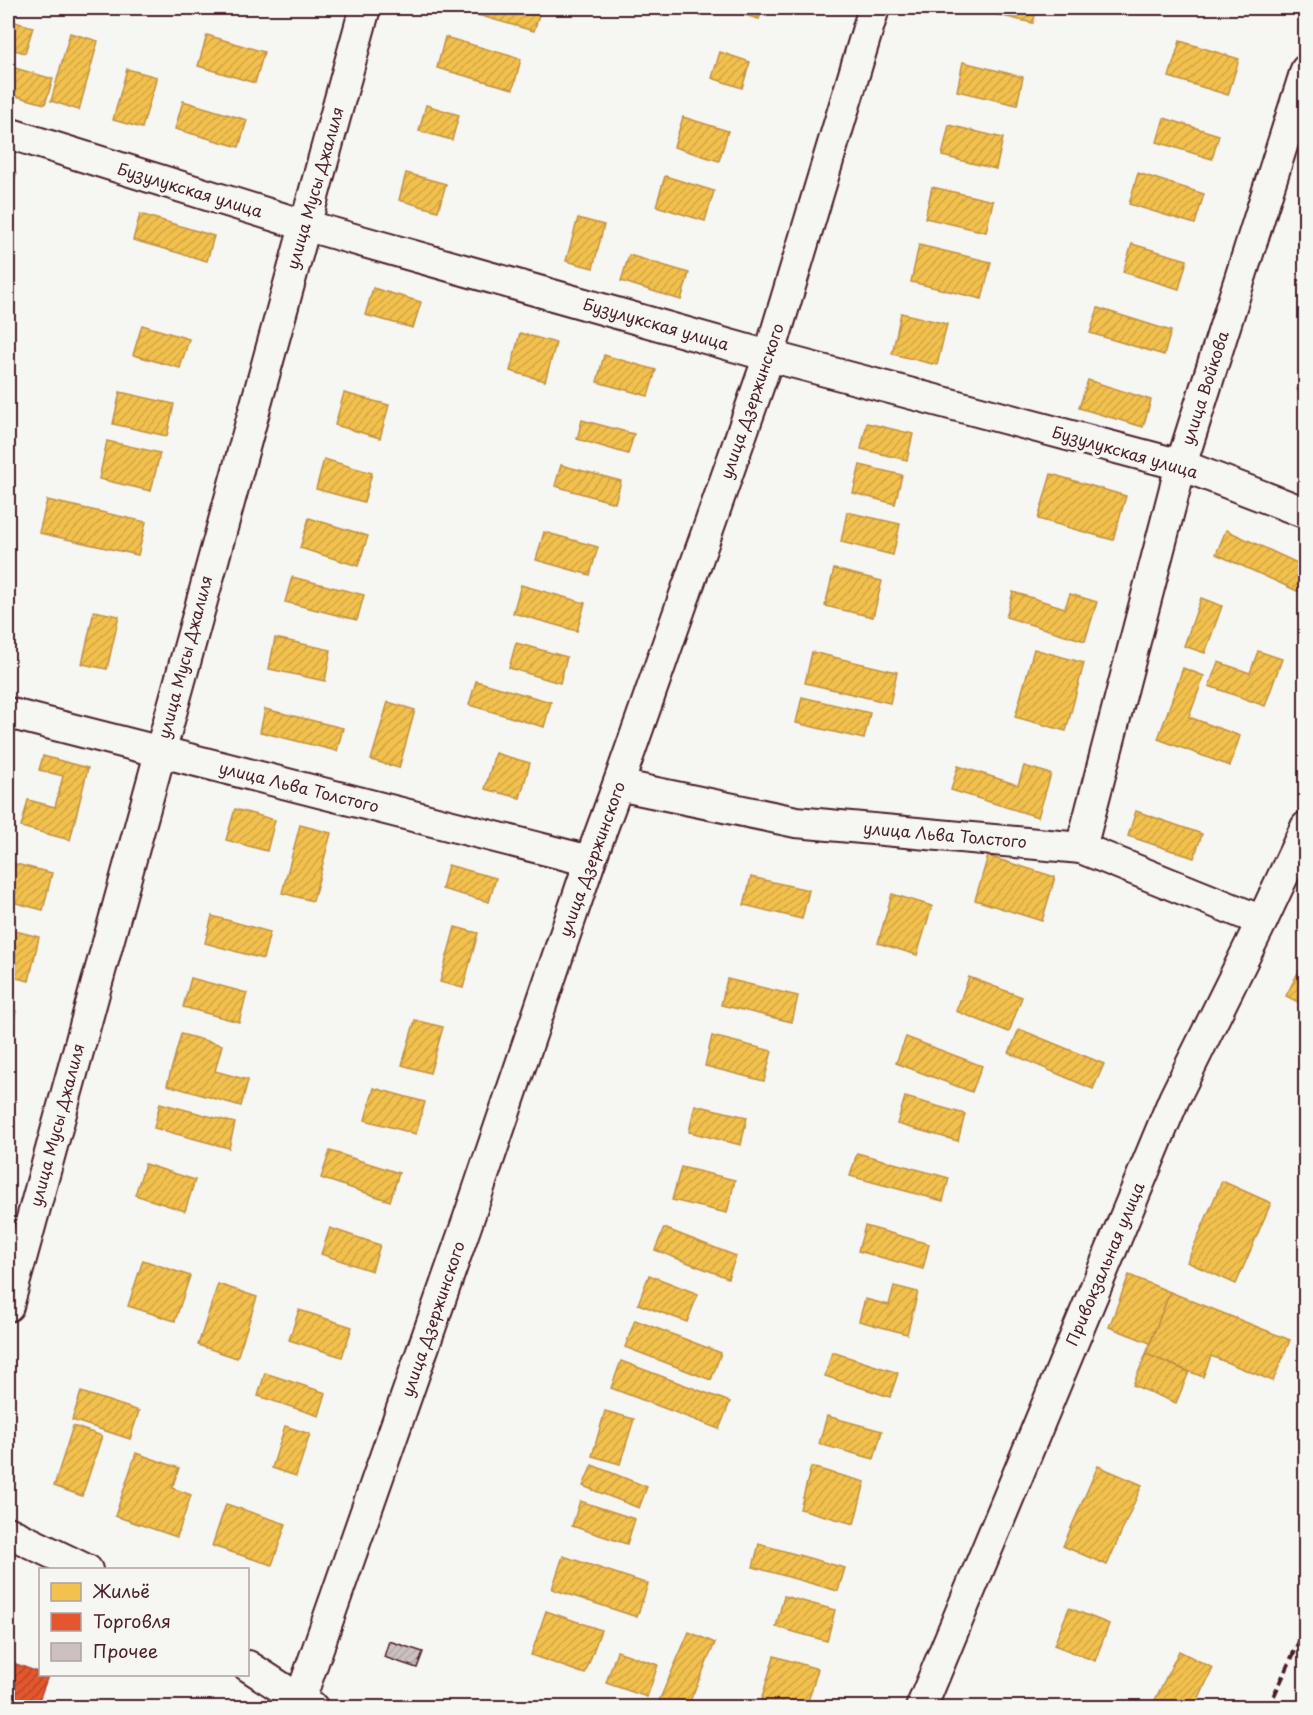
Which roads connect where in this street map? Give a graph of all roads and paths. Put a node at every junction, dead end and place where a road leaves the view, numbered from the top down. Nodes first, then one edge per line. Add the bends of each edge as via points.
1 (365, 8) edge
2 (874, 8) edge
3 (1305, 70) edge
4 (8, 133) edge
5 (304, 225) junction
6 (769, 356) junction
7 (1181, 465) junction
8 (1305, 513) edge
9 (8, 713) edge
10 (159, 751) junction
11 (618, 785) junction
12 (1305, 827) edge
13 (1081, 848) junction
14 (590, 861) junction
15 (1262, 921) junction
16 (8, 1306) edge
17 (8, 1532) edge
18 (85, 1568) edge
19 (249, 1667) edge
20 (303, 1705) edge
21 (921, 1707) edge

1 - 5 street, улица Мусы Джалиля
2 - 6 street, улица Дзержинского
3 - 7 street, улица Войкова
4 - 5 street, Бузулукская улица
5 - 6 street, Бузулукская улица
5 - 10 street, улица Мусы Джалиля
6 - 7 street, Бузулукская улица
6 - 11 street, улица Дзержинского
7 - 8 street, Бузулукская улица
7 - 13 street, улица Войкова
9 - 10 street, улица Льва Толстого
10 - 14 street, улица Льва Толстого
10 - 16 street, улица Мусы Джалиля
11 - 13 street, улица Льва Толстого via 796,822
11 - 14 street, улица Дзержинского
12 - 15 street, Привокзальная улица
13 - 15 street, улица Льва Толстого
14 - 20 street, улица Дзержинского
15 - 21 street, Привокзальная улица via 1174,1099
17 - 18 street
19 - 20 street

